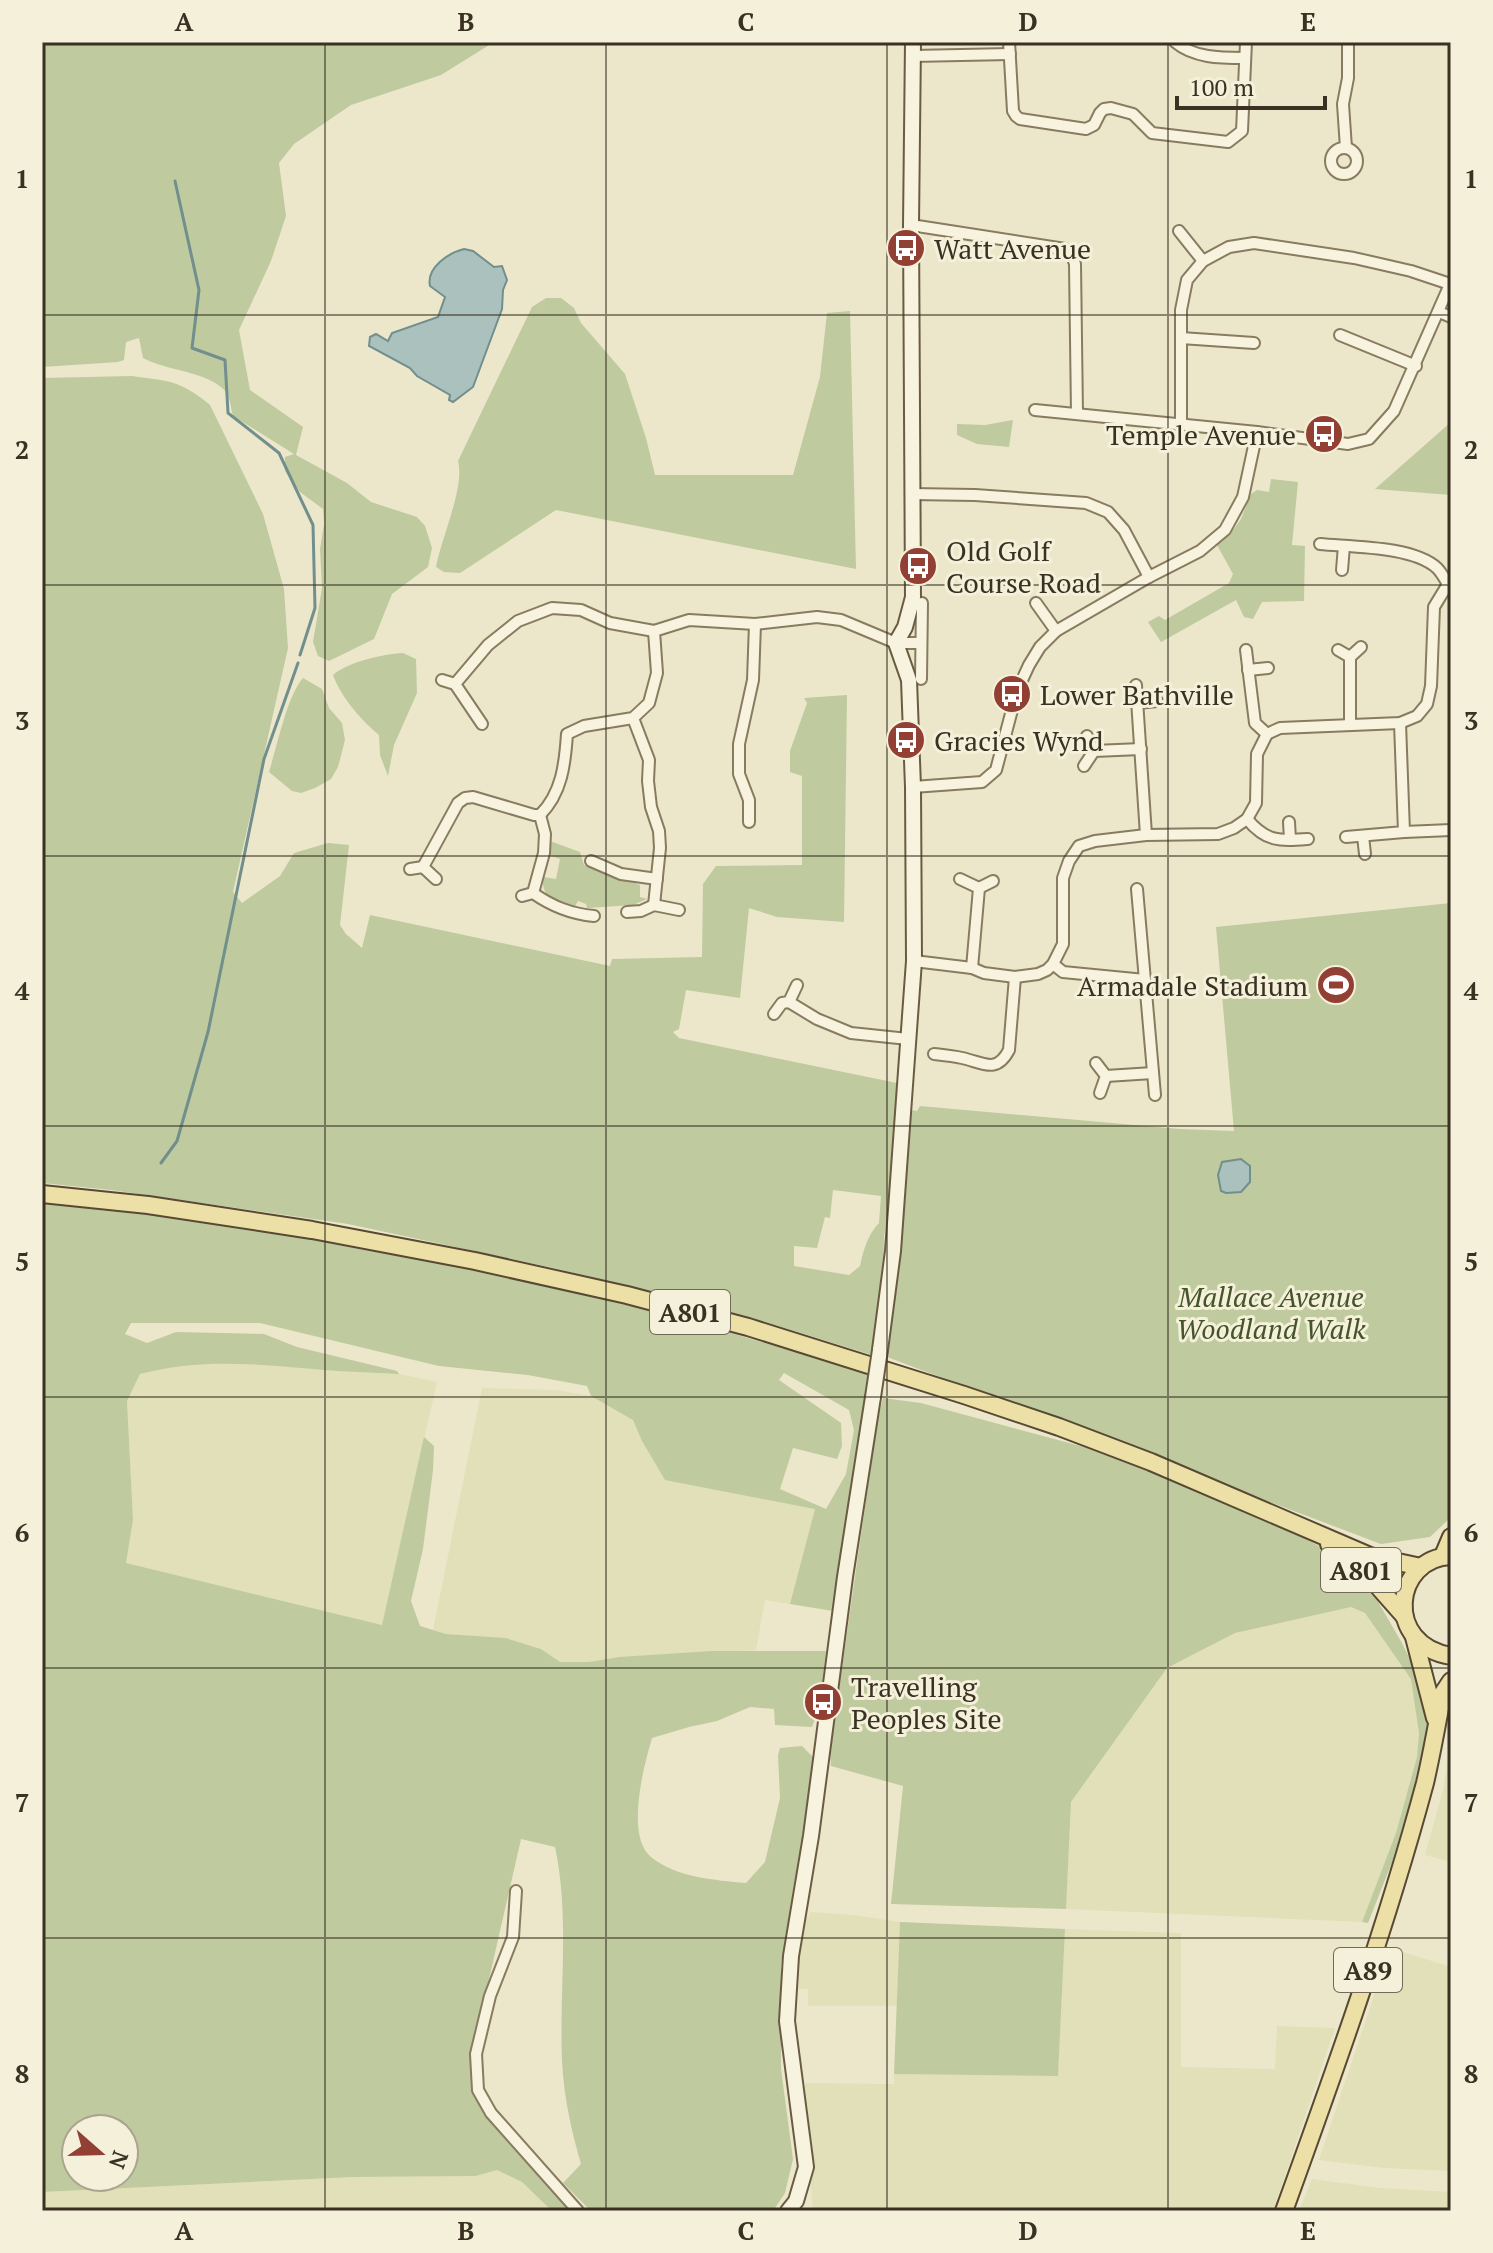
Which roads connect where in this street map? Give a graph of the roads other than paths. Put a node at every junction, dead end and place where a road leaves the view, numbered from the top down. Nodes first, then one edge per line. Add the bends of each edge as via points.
1 (1175, 42) edge
2 (1246, 42) edge
3 (1348, 42) edge
4 (1009, 48) edge
5 (912, 49) edge
6 (1244, 58) junction
7 (1346, 148) dead end
8 (911, 225) junction
9 (1179, 231) dead end
10 (1203, 261) junction
11 (1451, 283) edge
12 (1439, 312) junction
13 (1451, 317) edge
14 (1340, 335) dead end
15 (1181, 338) junction
16 (1254, 343) dead end
17 (1416, 366) junction
18 (1035, 410) dead end
19 (1077, 414) junction
20 (1181, 424) junction
21 (1257, 432) junction
22 (911, 494) junction
23 (1320, 544) dead end
24 (1344, 546) junction
25 (1342, 570) dead end
26 (1149, 577) junction
27 (1450, 584) edge
28 (922, 603) dead end
29 (1036, 603) dead end
30 (755, 624) junction
31 (654, 631) junction
32 (1056, 631) junction
33 (896, 643) junction
34 (921, 643) junction
35 (1361, 647) dead end
36 (1246, 650) dead end
37 (1338, 650) dead end
38 (1350, 657) junction
39 (1268, 668) dead end
40 (1248, 670) junction
41 (921, 679) dead end
42 (442, 680) dead end
43 (455, 684) junction
44 (1136, 685) dead end
45 (1157, 701) dead end
46 (1138, 703) junction
47 (633, 718) junction
48 (1400, 723) junction
49 (482, 724) dead end
50 (1350, 725) junction
51 (1267, 734) junction
52 (1087, 736) dead end
53 (1141, 749) junction
54 (1094, 751) junction
55 (1084, 766) dead end
56 (913, 787) junction
57 (540, 815) junction
58 (1247, 819) junction
59 (749, 822) dead end
60 (1289, 822) dead end
61 (1451, 830) edge
62 (1404, 832) junction
63 (1146, 835) junction
64 (1363, 836) junction
65 (1346, 837) dead end
66 (1308, 839) dead end
67 (1290, 840) junction
68 (1365, 854) dead end
69 (591, 861) dead end
70 (423, 867) junction
71 (410, 869) dead end
72 (436, 879) dead end
73 (657, 879) junction
74 (960, 879) dead end
75 (993, 881) dead end
76 (979, 888) junction
77 (1137, 889) dead end
78 (654, 905) junction
79 (679, 910) dead end
80 (627, 912) dead end
81 (594, 916) dead end
82 (914, 961) junction
83 (1053, 964) junction
84 (972, 968) junction
85 (1015, 977) junction
86 (1145, 980) junction
87 (797, 985) dead end
88 (789, 1002) junction
89 (774, 1014) dead end
90 (908, 1039) junction
91 (934, 1054) dead end
92 (1096, 1063) dead end
93 (1153, 1073) junction
94 (1106, 1076) junction
95 (1100, 1093) dead end
96 (1155, 1095) dead end
97 (42, 1194) edge
98 (1312, 1531) junction
99 (1451, 1537) edge
100 (1447, 1556) edge
101 (1421, 1567) junction
102 (1404, 1616) junction
103 (1414, 1637) junction
104 (1451, 1656) edge
105 (1451, 1681) edge
106 (1436, 1724) junction
107 (516, 1891) dead end
108 (578, 2211) edge
109 (788, 2211) edge
110 (1284, 2211) edge

1 - 6 street via 1214,58
2 - 6 street
3 - 7 street
4 - 5 street
4 - 6 street via 1013,111 1020,119 1086,129 1111,108 1133,114 1152,133 1228,142 1242,131
5 - 8 main road
8 - 19 street via 1065,249 1072,255
8 - 22 main road
9 - 10 street
10 - 11 street via 1229,247 1254,243 1354,258
10 - 15 street via 1187,280
11 - 12 street
12 - 13 street
12 - 17 street
14 - 17 street
15 - 16 street
15 - 20 street
17 - 21 street via 1394,411 1369,439 1348,444
18 - 19 street
19 - 20 street
20 - 21 street
21 - 26 street via 1243,497 1225,530 1200,551
22 - 26 street via 1086,503 1108,512 1124,530
22 - 33 main road via 913,597
23 - 24 street
24 - 25 street
24 - 27 street via 1420,558
26 - 32 street
27 - 48 street via 1434,607 1427,704 1417,716
28 - 34 street
29 - 32 street
30 - 31 street via 689,620
30 - 33 street via 817,617 841,620
30 - 59 street via 753,680 739,744
31 - 43 street via 610,623 581,610 552,608 518,621 488,645
31 - 47 street via 657,673 649,703
32 - 56 street via 1040,647 1017,691 996,770 982,782
33 - 34 street
33 - 56 main road via 909,680
34 - 41 street
35 - 38 street
36 - 40 street
37 - 38 street
38 - 50 street
39 - 40 street
40 - 51 street via 1255,723
42 - 43 street
43 - 49 street
44 - 46 street
45 - 46 street
46 - 53 street
47 - 57 street via 567,734 565,767
47 - 73 street via 649,760 660,839
48 - 50 street
48 - 62 street
50 - 51 street via 1280,728
51 - 58 street via 1257,754 1256,803
52 - 54 street
53 - 54 street
53 - 63 street
54 - 55 street
56 - 82 main road
57 - 70 street via 465,798
57 - 81 street via 544,844 528,894 575,914
58 - 63 street via 1218,834
58 - 67 street via 1272,839
60 - 67 street
61 - 62 street
62 - 64 street
63 - 83 street via 1079,846 1063,878 1063,944
64 - 65 street
64 - 68 street
66 - 67 street
69 - 73 street via 621,874
70 - 71 street
70 - 72 street
73 - 78 street
74 - 76 street
75 - 76 street
76 - 84 street
77 - 86 street
78 - 79 street
78 - 80 street
82 - 84 street
82 - 90 main road
83 - 85 street via 1038,974
83 - 86 street via 1063,972
84 - 85 street
85 - 91 street via 1004,1059 993,1066
86 - 93 street
87 - 88 street
88 - 89 street
88 - 90 street via 851,1033
90 - 109 main road, bridge via 893,1251 791,1956 787,2021 806,2167
92 - 94 street
93 - 94 street
93 - 96 street
94 - 95 street
97 - 98 main road, A801 via 312,1230 475,1261 748,1327 1059,1427
98 - 101 main road, A801 via 1370,1556
98 - 102 main road, A801 via 1367,1574
99 - 100 main road
100 - 101 main road
101 - 102 main road via 1406,1588
102 - 103 main road, A89
103 - 104 main road via 1438,1654
103 - 106 main road, A89
105 - 106 main road, A89
106 - 110 main road, A89 via 1385,1915
107 - 108 street via 513,1937 490,1996 476,2054 478,2090 491,2113

